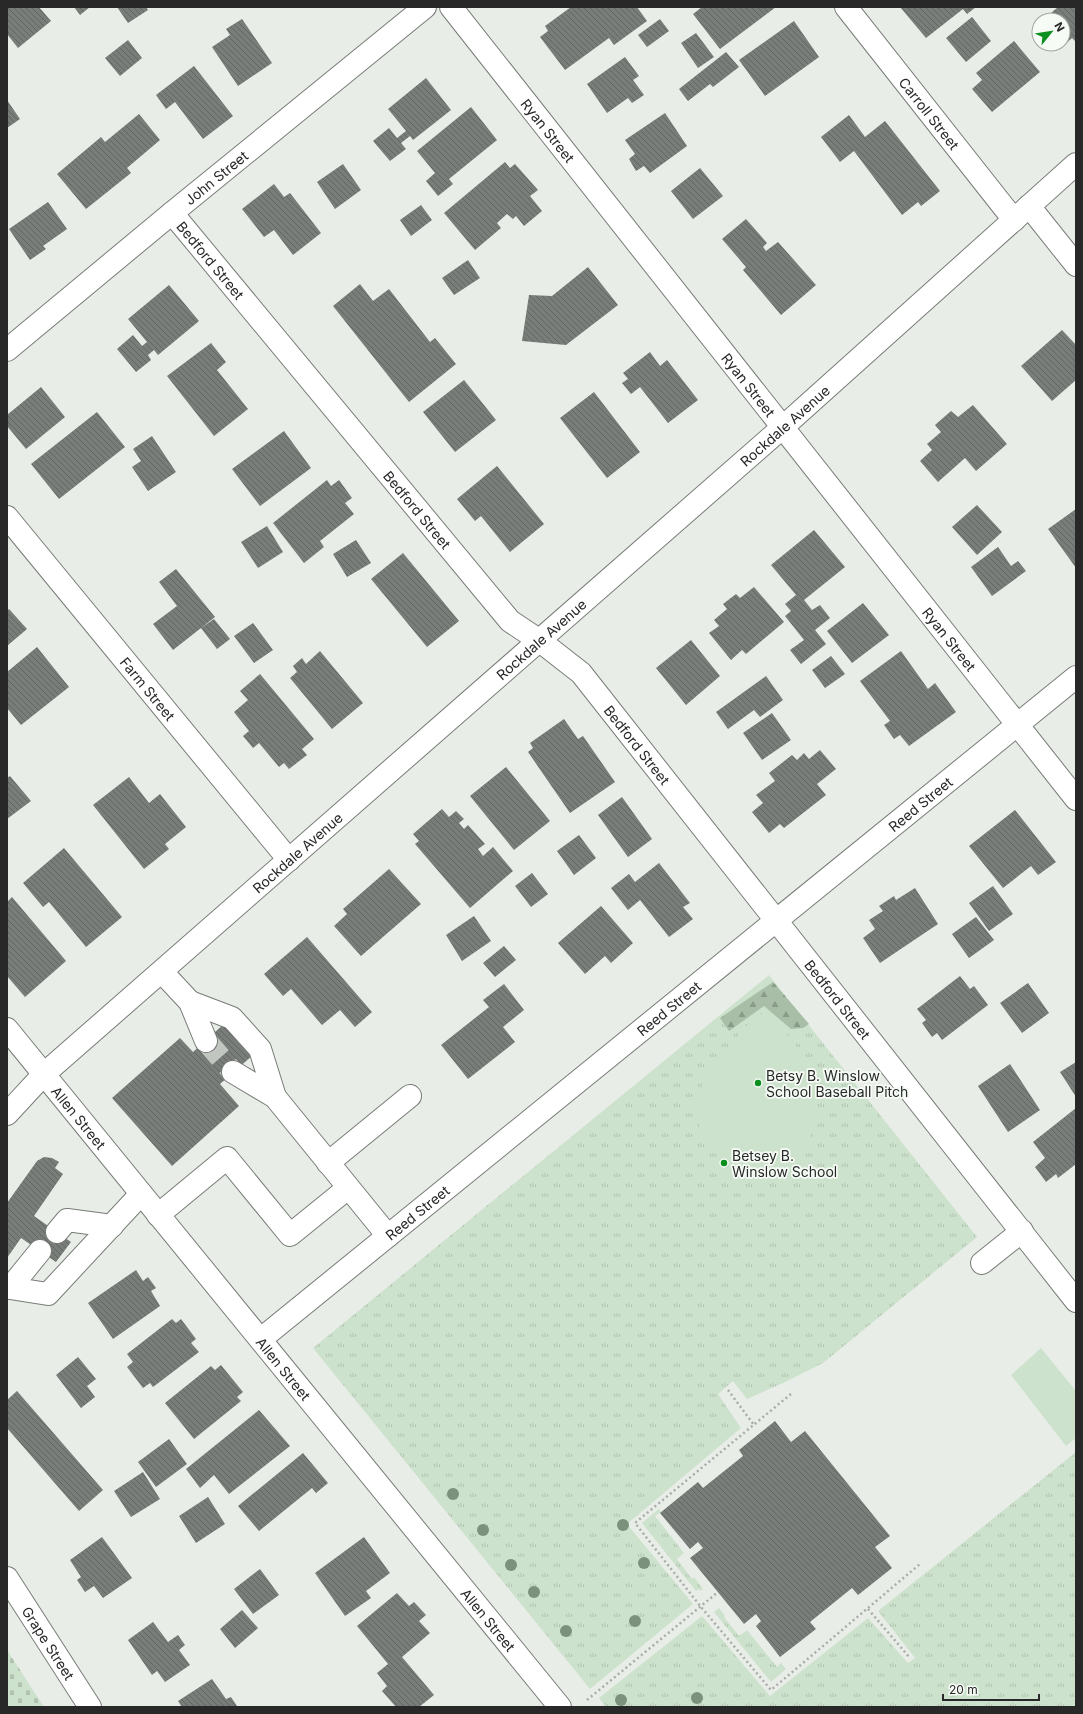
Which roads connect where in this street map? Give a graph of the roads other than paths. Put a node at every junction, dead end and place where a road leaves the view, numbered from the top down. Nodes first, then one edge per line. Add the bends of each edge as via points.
1 (425, 7) edge
2 (451, 7) edge
3 (846, 7) edge
4 (1076, 164) edge
5 (172, 213) junction
6 (1021, 213) junction
7 (1076, 265) edge
8 (7, 350) edge
9 (783, 427) junction
10 (7, 517) edge
11 (540, 641) junction
12 (1076, 677) edge
13 (1017, 724) junction
14 (1076, 799) edge
15 (289, 860) junction
16 (777, 921) junction
17 (162, 972) junction
18 (190, 1002) junction
19 (7, 1029) edge
20 (206, 1041) tunnel mouth
21 (233, 1072) tunnel mouth
22 (44, 1074) junction
23 (410, 1096) dead end
24 (275, 1097) junction
25 (7, 1114) edge
26 (328, 1163) junction
27 (348, 1188) junction
28 (142, 1194) junction
29 (158, 1215) junction
30 (112, 1226) junction
31 (1022, 1231) junction
32 (57, 1232) dead end
33 (388, 1236) junction
34 (40, 1251) dead end
35 (982, 1263) dead end
36 (8, 1286) edge
37 (1076, 1301) edge
38 (261, 1339) junction
39 (7, 1578) edge
40 (90, 1707) edge
41 (560, 1707) edge

1 - 5 street, John Street
2 - 9 street, Ryan Street
3 - 6 street, Carroll Street
4 - 6 street, Rockdale Avenue
5 - 8 street, John Street
5 - 11 street, Bedford Street via 510,621
6 - 7 street, Carroll Street
6 - 9 street, Rockdale Avenue
9 - 11 street, Rockdale Avenue
9 - 13 street, Ryan Street
10 - 15 street, Farm Street
11 - 15 street, Rockdale Avenue
11 - 16 street, Bedford Street via 581,673
12 - 13 street, Reed Street
13 - 14 street, Ryan Street
13 - 16 street, Reed Street
15 - 17 street, Rockdale Avenue
16 - 31 street, Bedford Street
16 - 33 street, Reed Street
17 - 18 street
17 - 22 street, Rockdale Avenue
18 - 20 street
18 - 24 street via 232,1018 260,1049
19 - 22 street, Allen Street
21 - 24 street
22 - 25 street, Rockdale Avenue
22 - 28 street, Allen Street
23 - 26 street
24 - 26 street
26 - 27 street
27 - 29 street via 290,1235 227,1158
27 - 33 street
28 - 29 street, Allen Street
28 - 30 street
29 - 38 street, Allen Street
30 - 32 street via 67,1220
30 - 36 street via 48,1294
31 - 35 street
31 - 37 street, Bedford Street
33 - 38 street, Reed Street
34 - 36 street
38 - 41 street, Allen Street
39 - 40 street, Grape Street

